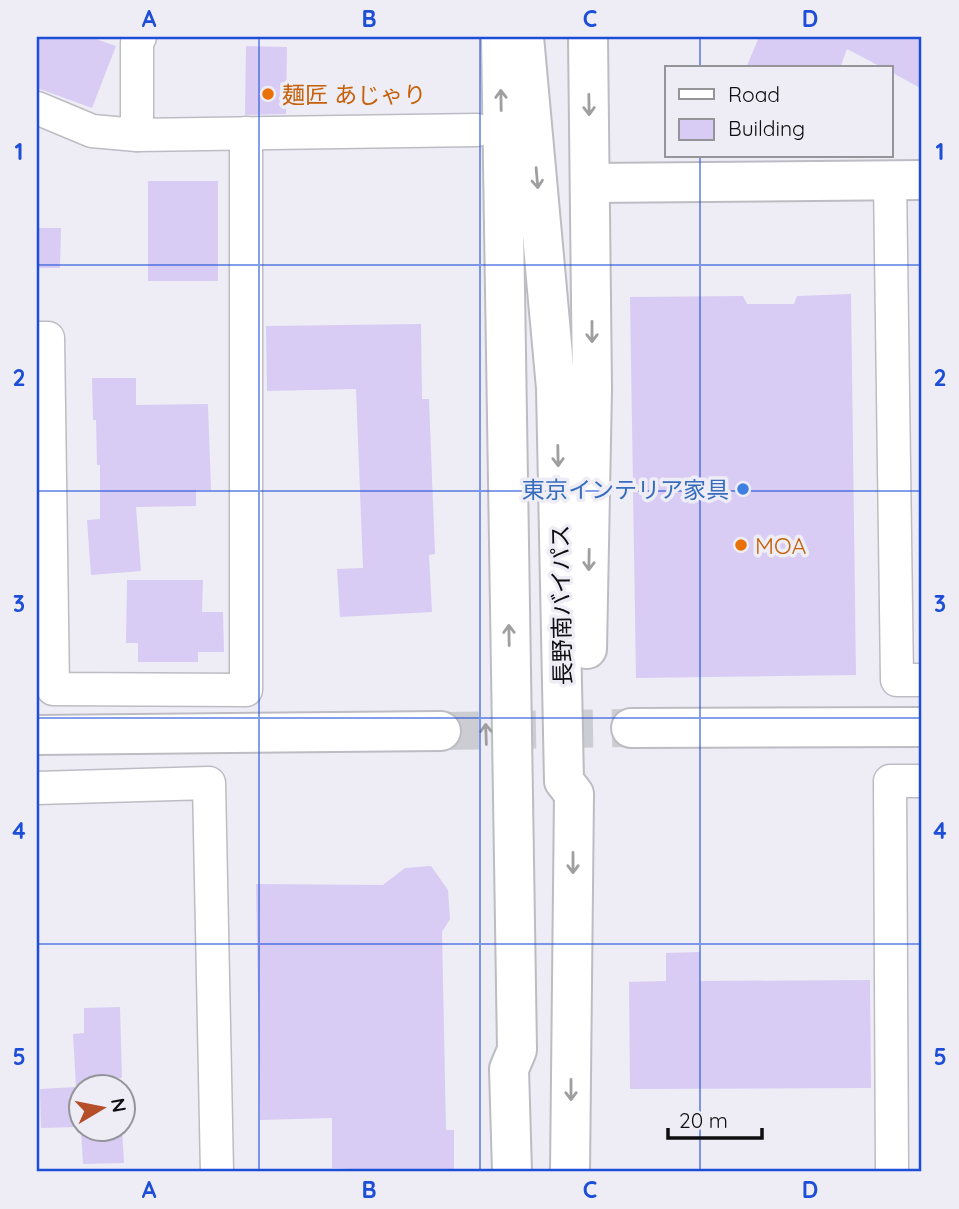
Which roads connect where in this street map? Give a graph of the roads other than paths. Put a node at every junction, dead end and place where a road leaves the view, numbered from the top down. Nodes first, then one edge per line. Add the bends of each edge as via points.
1 (140, 37) edge
2 (476, 37) edge
3 (501, 37) edge
4 (524, 37) edge
5 (588, 37) edge
6 (37, 108) edge
7 (477, 130) junction
8 (246, 133) junction
9 (137, 135) junction
10 (906, 180) edge
11 (591, 183) junction
12 (37, 338) edge
13 (922, 680) edge
14 (922, 727) edge
15 (631, 728) tunnel mouth
16 (440, 731) tunnel mouth
17 (37, 735) edge
18 (922, 781) edge
19 (37, 788) edge
20 (574, 794) junction
21 (509, 1069) junction
22 (217, 1172) edge
23 (512, 1172) edge
24 (570, 1172) edge
25 (892, 1172) edge

1 - 9 street
2 - 7 main road
21 -> 3 main road via 517,1050
4 -> 20 main road, 長野南バイパス via 556,388 564,781
5 -> 11 main road
6 - 9 street via 92,131
7 - 8 street
21 -> 7 main road via 500,1052 485,705
8 - 9 street
8 - 12 street via 246,690 53,689 48,338
10 - 11 main road
10 - 13 street via 897,680
11 -> 20 main road via 584,780
14 - 15 main road
16 - 17 main road
18 - 25 street via 890,781
19 - 22 street via 209,783
20 -> 24 main road, 長野南バイパス
21 - 23 main road

